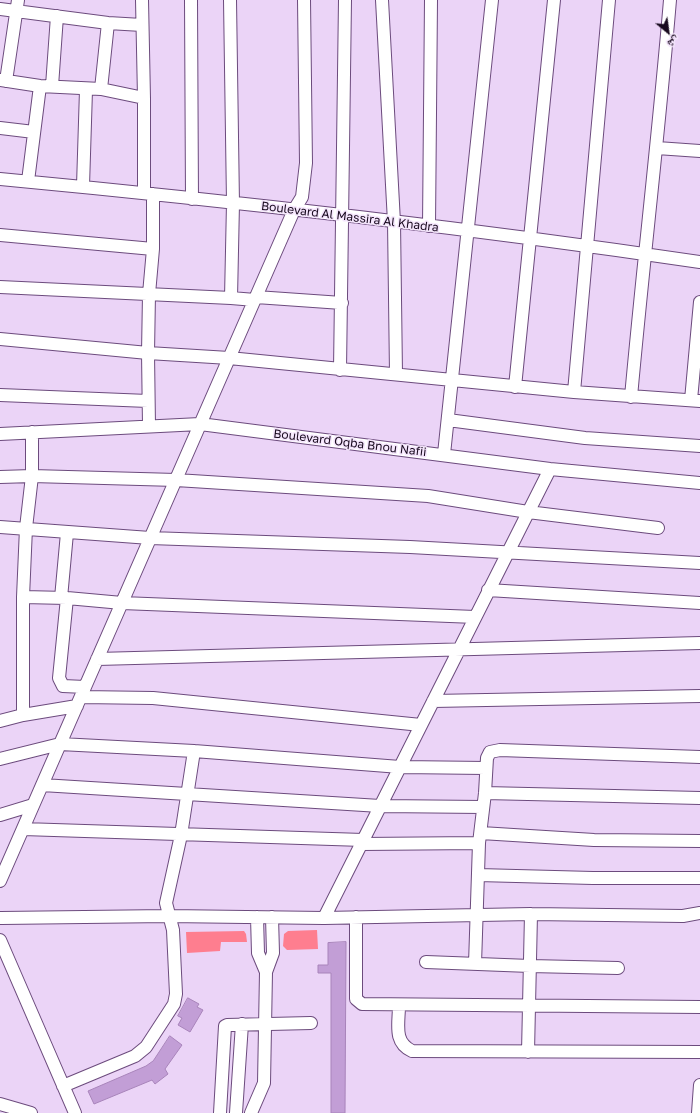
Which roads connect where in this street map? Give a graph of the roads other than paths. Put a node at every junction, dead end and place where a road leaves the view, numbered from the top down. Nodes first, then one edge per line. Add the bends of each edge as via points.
1 (142, 0) edge
2 (191, 0) edge
3 (230, 0) edge
4 (304, 0) edge
5 (345, 0) edge
6 (382, 0) edge
7 (431, 0) edge
8 (492, 0) edge
9 (554, 0) edge
10 (609, 0) edge
11 (670, 0) edge
12 (17, 6) edge
13 (0, 9) edge
14 (57, 16) junction
15 (108, 23) junction
16 (142, 25) junction
17 (5, 57) edge
18 (3, 81) edge
19 (46, 86) junction
20 (101, 89) junction
21 (86, 90) junction
22 (144, 98) junction
23 (0, 128) edge
24 (34, 132) junction
25 (657, 148) junction
26 (700, 150) edge
27 (0, 179) edge
28 (28, 181) junction
29 (83, 186) junction
30 (148, 193) junction
31 (192, 199) junction
32 (233, 203) junction
33 (294, 210) junction
34 (344, 216) junction
35 (394, 222) junction
36 (430, 226) junction
37 (467, 230) junction
38 (0, 235) edge
39 (529, 238) junction
40 (588, 245) junction
41 (153, 249) junction
42 (644, 254) junction
43 (700, 262) edge
44 (0, 287) edge
45 (149, 294) junction
46 (231, 298) junction
47 (256, 298) junction
48 (700, 302) edge
49 (342, 303) junction
50 (0, 339) edge
51 (148, 353) junction
52 (229, 358) junction
53 (340, 370) junction
54 (396, 374) junction
55 (452, 379) junction
56 (515, 387) junction
57 (574, 392) junction
58 (0, 395) edge
59 (631, 396) junction
60 (148, 401) junction
61 (696, 401) edge
62 (448, 420) junction
63 (200, 424) junction
64 (148, 426) junction
65 (32, 432) junction
66 (0, 434) edge
67 (700, 446) edge
68 (444, 454) junction
69 (550, 469) junction
70 (32, 476) junction
71 (0, 478) edge
72 (176, 480) junction
73 (700, 483) edge
74 (528, 512) junction
75 (0, 527) edge
76 (26, 528) junction
77 (658, 528) dead end
78 (67, 533) junction
79 (150, 538) junction
80 (507, 553) junction
81 (700, 563) edge
82 (488, 590) junction
83 (23, 597) junction
84 (64, 598) junction
85 (122, 603) junction
86 (700, 603) edge
87 (475, 617) junction
88 (700, 643) edge
89 (458, 650) junction
90 (97, 659) junction
91 (700, 696) edge
92 (81, 697) junction
93 (433, 702) junction
94 (23, 715) junction
95 (0, 721) edge
96 (421, 725) junction
97 (60, 744) junction
98 (194, 751) junction
99 (700, 757) edge
100 (0, 759) edge
101 (400, 766) junction
102 (486, 768) junction
103 (42, 785) junction
104 (485, 794) junction
105 (187, 795) junction
106 (700, 798) edge
107 (33, 805) junction
108 (380, 806) junction
109 (483, 807) junction
110 (0, 815) edge
111 (23, 829) junction
112 (181, 834) junction
113 (480, 838) junction
114 (700, 841) edge
115 (362, 842) junction
116 (478, 875) junction
117 (1, 877) edge
118 (700, 878) edge
119 (700, 913) edge
120 (477, 914) junction
121 (531, 914) junction
122 (0, 915) edge
123 (168, 916) junction
124 (683, 916) junction
125 (257, 917) junction
126 (272, 917) junction
127 (356, 917) junction
128 (324, 918) junction
129 (700, 921) edge
130 (0, 940) edge
131 (426, 962) dead end
132 (475, 964) junction
133 (530, 966) junction
134 (618, 968) dead end
135 (266, 972) junction
136 (399, 1005) junction
137 (529, 1006) junction
138 (700, 1007) edge
139 (311, 1023) dead end
140 (242, 1024) junction
141 (265, 1024) junction
142 (528, 1052) junction
143 (700, 1052) edge
144 (700, 1085) edge
145 (63, 1086) junction
146 (0, 1104) edge
147 (25, 1112) edge
148 (73, 1113) edge
149 (220, 1113) edge
150 (236, 1113) edge
151 (251, 1113) edge
152 (698, 1113) edge

1 - 16 street
2 - 31 street
3 - 32 street
4 - 33 street via 306,164 302,197
5 - 34 street
6 - 35 street
7 - 36 street
8 - 37 street
9 - 39 street
10 - 40 street
11 - 25 street
12 - 13 street
12 - 14 street
12 - 17 street
14 - 15 street
14 - 19 street
15 - 16 street
15 - 20 street
16 - 22 street
17 - 18 street
18 - 19 street
19 - 21 street
19 - 24 street
20 - 21 street
20 - 22 street
21 - 29 street
22 - 30 street
23 - 24 street
24 - 28 street
25 - 26 street
25 - 42 street
27 - 28 street, Boulevard Al Massira Al Khadra
28 - 29 street, Boulevard Al Massira Al Khadra
29 - 30 street, Boulevard Al Massira Al Khadra
30 - 31 street, Boulevard Al Massira Al Khadra
30 - 41 street
31 - 32 street, Boulevard Al Massira Al Khadra
32 - 33 street, Boulevard Al Massira Al Khadra
32 - 46 street
33 - 34 street, Boulevard Al Massira Al Khadra
33 - 47 street
34 - 35 street, Boulevard Al Massira Al Khadra
34 - 49 street
35 - 36 street, Boulevard Al Massira Al Khadra
35 - 54 street
36 - 37 street, Boulevard Al Massira Al Khadra
37 - 39 street, Boulevard Al Massira Al Khadra
37 - 55 street
38 - 41 street
39 - 40 street, Boulevard Al Massira Al Khadra
39 - 56 street
40 - 42 street, Boulevard Al Massira Al Khadra
40 - 57 street
41 - 45 street
42 - 43 street, Boulevard Al Massira Al Khadra
42 - 59 street
44 - 45 street
45 - 46 street
45 - 51 street
46 - 47 street
47 - 49 street
47 - 52 street
48 - 61 street
49 - 53 street
50 - 51 street
51 - 52 street
51 - 60 street
52 - 53 street
52 - 63 street
53 - 54 street
54 - 55 street
55 - 56 street
55 - 62 street
56 - 57 street
57 - 59 street
58 - 60 street
59 - 61 street
60 - 64 street
62 - 67 street via 585,438
62 - 68 street
63 - 64 street, Boulevard Oqba Bnou Nafii
63 - 68 street, Boulevard Oqba Bnou Nafii
63 - 72 street
64 - 65 street, Boulevard Oqba Bnou Nafii
65 - 66 street, Boulevard Oqba Bnou Nafii
65 - 70 street
68 - 69 street, Boulevard Oqba Bnou Nafii
69 - 73 street, Boulevard Oqba Bnou Nafii
69 - 74 street
70 - 71 street
70 - 72 street
70 - 76 street
72 - 74 street via 428,496
72 - 79 street
74 - 77 street
74 - 80 street
75 - 76 street
76 - 78 street
76 - 83 street
78 - 79 street
78 - 84 street
79 - 80 street via 342,544
79 - 85 street
80 - 81 street
80 - 82 street
82 - 86 street
82 - 87 street
83 - 84 street
83 - 94 street
84 - 85 street
84 - 92 street via 59,678 63,686
85 - 87 street
85 - 90 street
87 - 89 street
88 - 89 street
89 - 90 street
89 - 93 street
90 - 92 street
91 - 93 street
92 - 94 street
92 - 96 street via 153,698
92 - 97 street
93 - 96 street
94 - 95 street
96 - 101 street
97 - 98 street
97 - 100 street
97 - 103 street
98 - 101 street
98 - 105 street
99 - 102 street via 500,750 490,752
101 - 102 street
101 - 108 street
102 - 104 street
103 - 105 street
103 - 107 street
104 - 106 street
104 - 109 street
105 - 108 street
105 - 112 street
107 - 110 street
107 - 111 street
108 - 109 street
108 - 115 street
109 - 113 street
111 - 112 street
111 - 117 street
112 - 115 street
112 - 123 street via 166,904
113 - 114 street
113 - 115 street
113 - 116 street
115 - 128 street
116 - 118 street
116 - 120 street
119 - 124 street
120 - 121 street
120 - 127 street
120 - 132 street
121 - 124 street
121 - 133 street
122 - 123 street
123 - 125 street
123 - 145 street via 173,930 176,994 174,1004 146,1047 135,1056
124 - 129 street
125 - 126 street
125 - 135 street via 258,953
126 - 128 street
126 - 135 street via 273,953
127 - 128 street
127 - 136 street via 356,999 362,1004
130 - 145 street
131 - 132 street
132 - 133 street
133 - 134 street
133 - 137 street
135 - 141 street
136 - 137 street
136 - 142 street via 399,1041 404,1048 412,1051
137 - 138 street
137 - 142 street
139 - 141 street
140 - 141 street
140 - 149 street via 227,1024 224,1027
140 - 150 street
141 - 151 street via 264,1083
142 - 143 street
144 - 152 street
145 - 148 street
146 - 147 street

